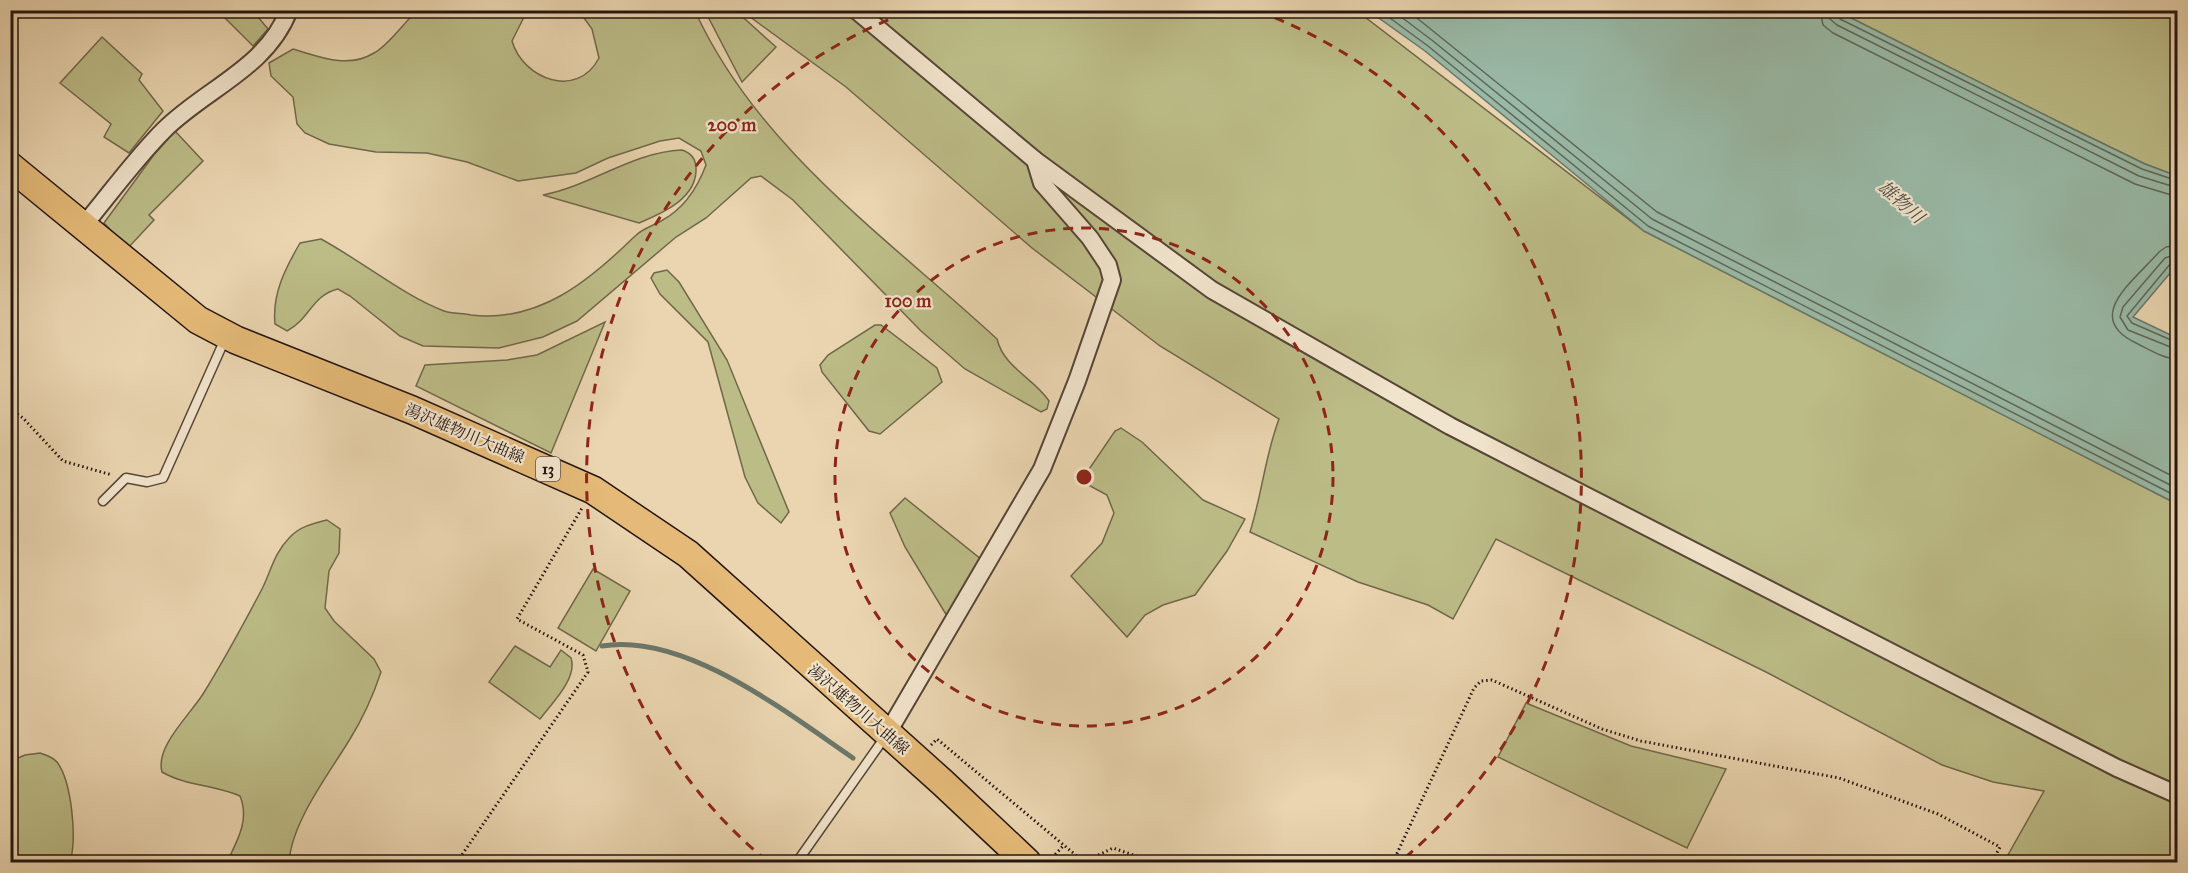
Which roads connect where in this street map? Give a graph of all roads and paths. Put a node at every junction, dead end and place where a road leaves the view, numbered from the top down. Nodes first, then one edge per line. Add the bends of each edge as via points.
1 (289, 10) edge
2 (856, 10) edge
3 (1035, 160) junction
4 (10, 166) edge
5 (84, 225) junction
6 (227, 336) junction
7 (10, 409) edge
8 (126, 478) junction
9 (593, 490) junction
10 (103, 501) dead end
11 (887, 734) junction
12 (916, 759) junction
13 (2178, 795) edge
14 (1064, 845) junction
15 (457, 862) edge
16 (797, 862) edge
17 (1027, 862) edge
18 (1047, 862) edge
19 (1153, 862) edge
20 (1393, 862) edge
21 (1992, 862) edge

1 - 5 street via 269,45 239,73 203,96 162,131
2 - 3 street
3 - 11 street via 1042,183 1090,238 1108,265 1112,280 1042,469
3 - 13 street via 1212,290 1450,426 2116,768
4 - 5 main road, 湯沢雄物川大曲線 / 13
5 - 6 main road, 湯沢雄物川大曲線 / 13 via 198,320
6 - 8 lane via 169,470 157,481
6 - 9 main road, 湯沢雄物川大曲線 / 13 via 412,410
7 - 8 path via 63,461
8 - 10 lane
9 - 11 main road, 湯沢雄物川大曲線 / 13 via 688,554
9 - 15 path via 517,619 583,655 588,672
11 - 12 main road, 湯沢雄物川大曲線 / 13
11 - 16 lane
12 - 14 path via 937,740
12 - 17 main road, 湯沢雄物川大曲線 / 13
14 - 18 path
14 - 19 path via 1084,862 1113,848
20 - 21 path via 1474,688 1480,681 1492,680 1602,729 1641,741 1839,778 1938,814 2000,847

